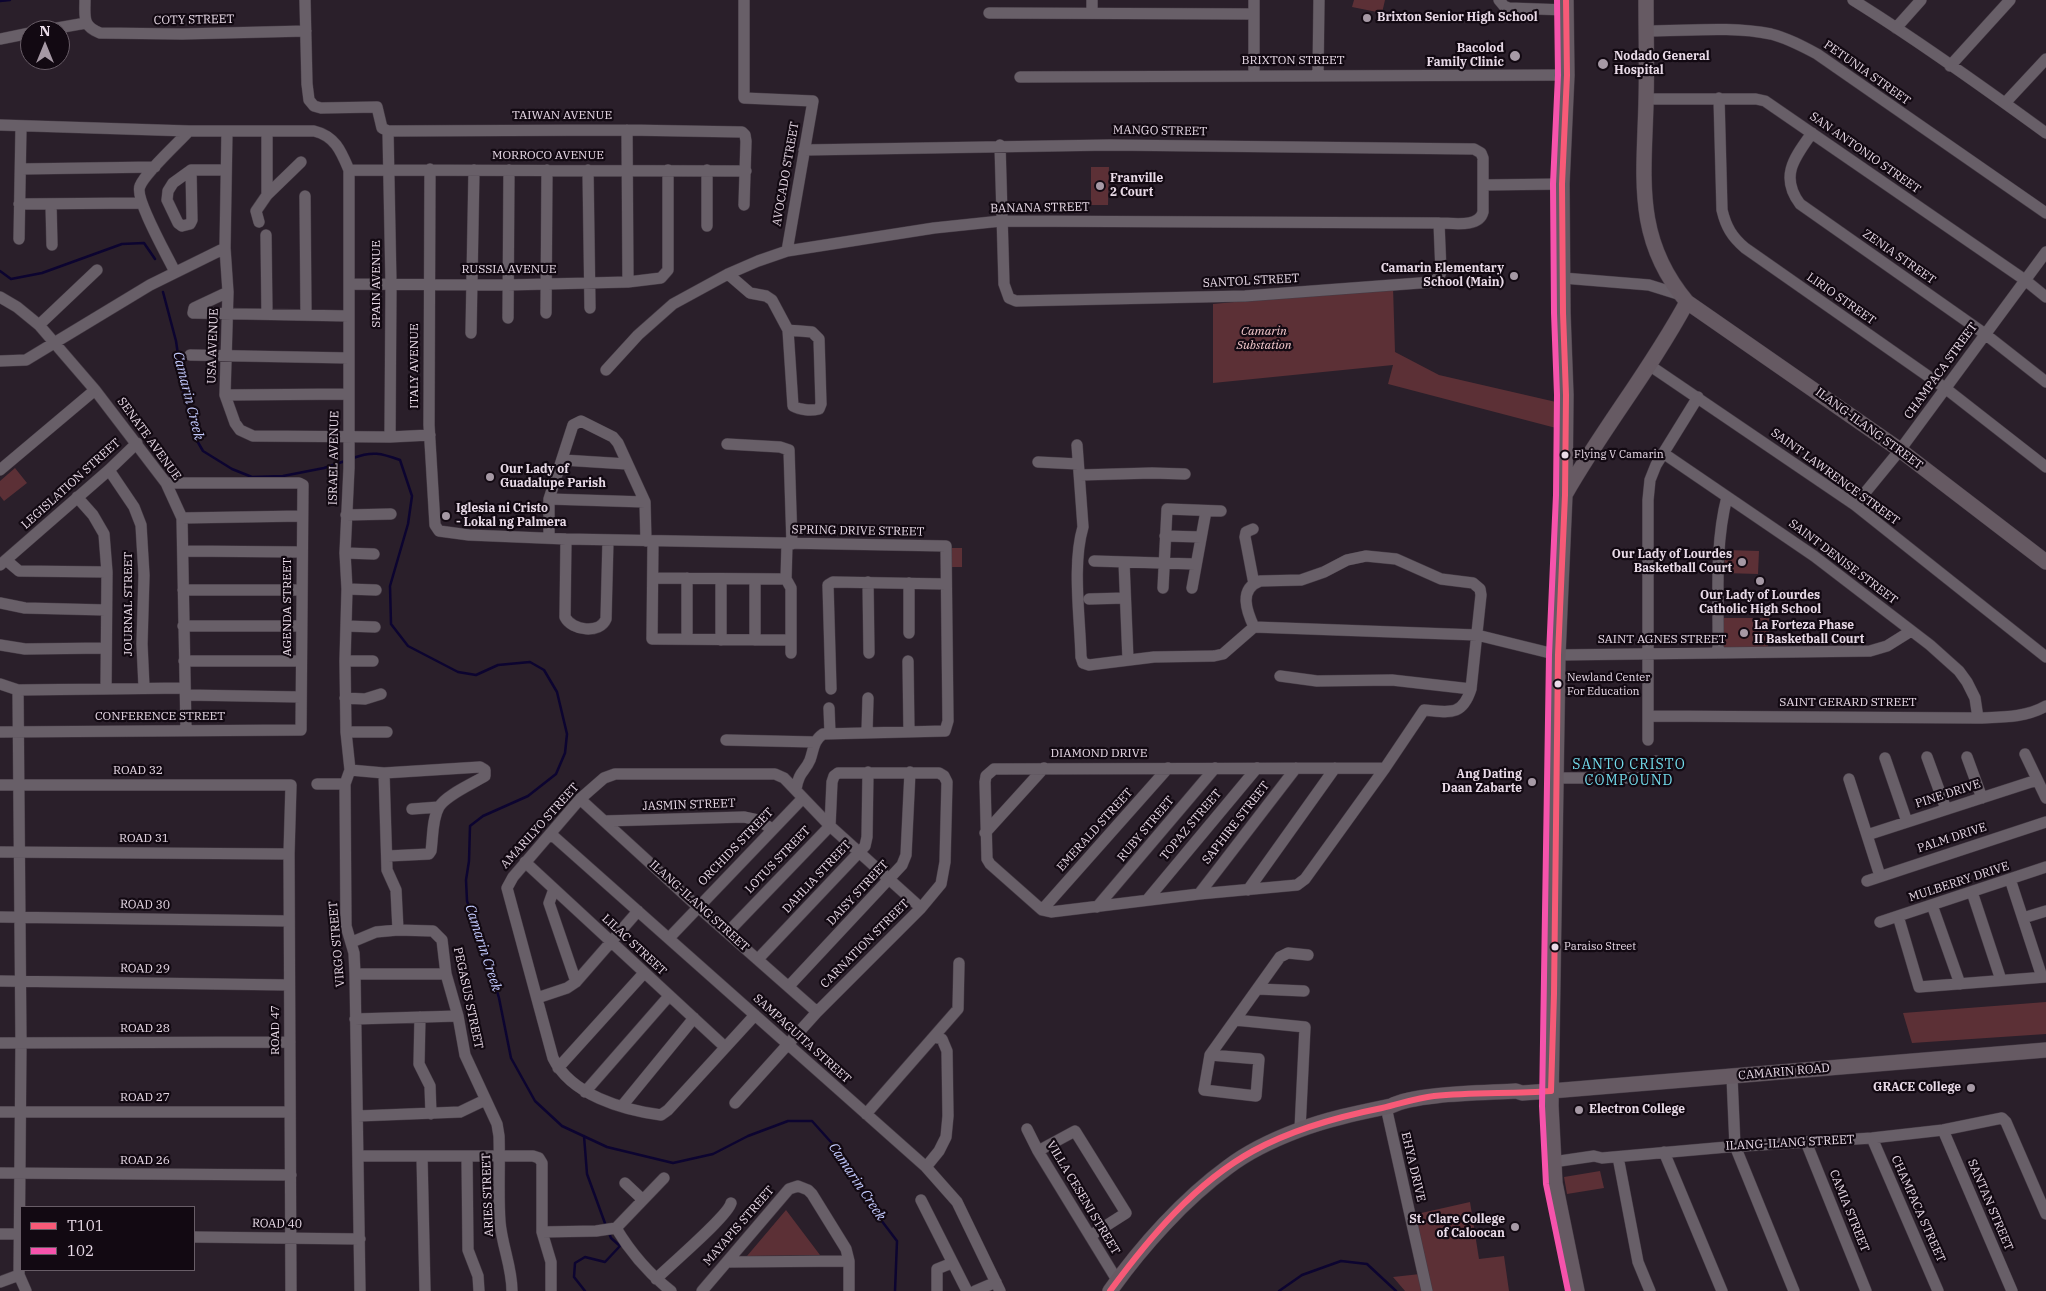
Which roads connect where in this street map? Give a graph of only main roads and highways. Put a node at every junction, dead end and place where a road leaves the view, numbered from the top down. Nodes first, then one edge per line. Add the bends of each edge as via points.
1 (1646, 0) edge
2 (1566, 5) edge
3 (1684, 298) junction
4 (1565, 495) junction
5 (2046, 562) edge
6 (2046, 1050) edge
7 (1551, 1091) junction
8 (1114, 1286) edge
9 (1577, 1291) edge

1 - 3 main road via 1644,204 1654,249
2 - 4 main road via 1567,75 1562,184
3 - 4 main road via 1672,330
3 - 5 main road, ILANG-ILANG STREET via 1900,450
4 - 7 main road via 1558,655
6 - 7 main road, CAMARIN ROAD
7 - 8 main road, CAMARIN ROAD via 1432,1097 1398,1102 1300,1129 1245,1156 1212,1180 1177,1211
7 - 9 main road via 1553,1162

